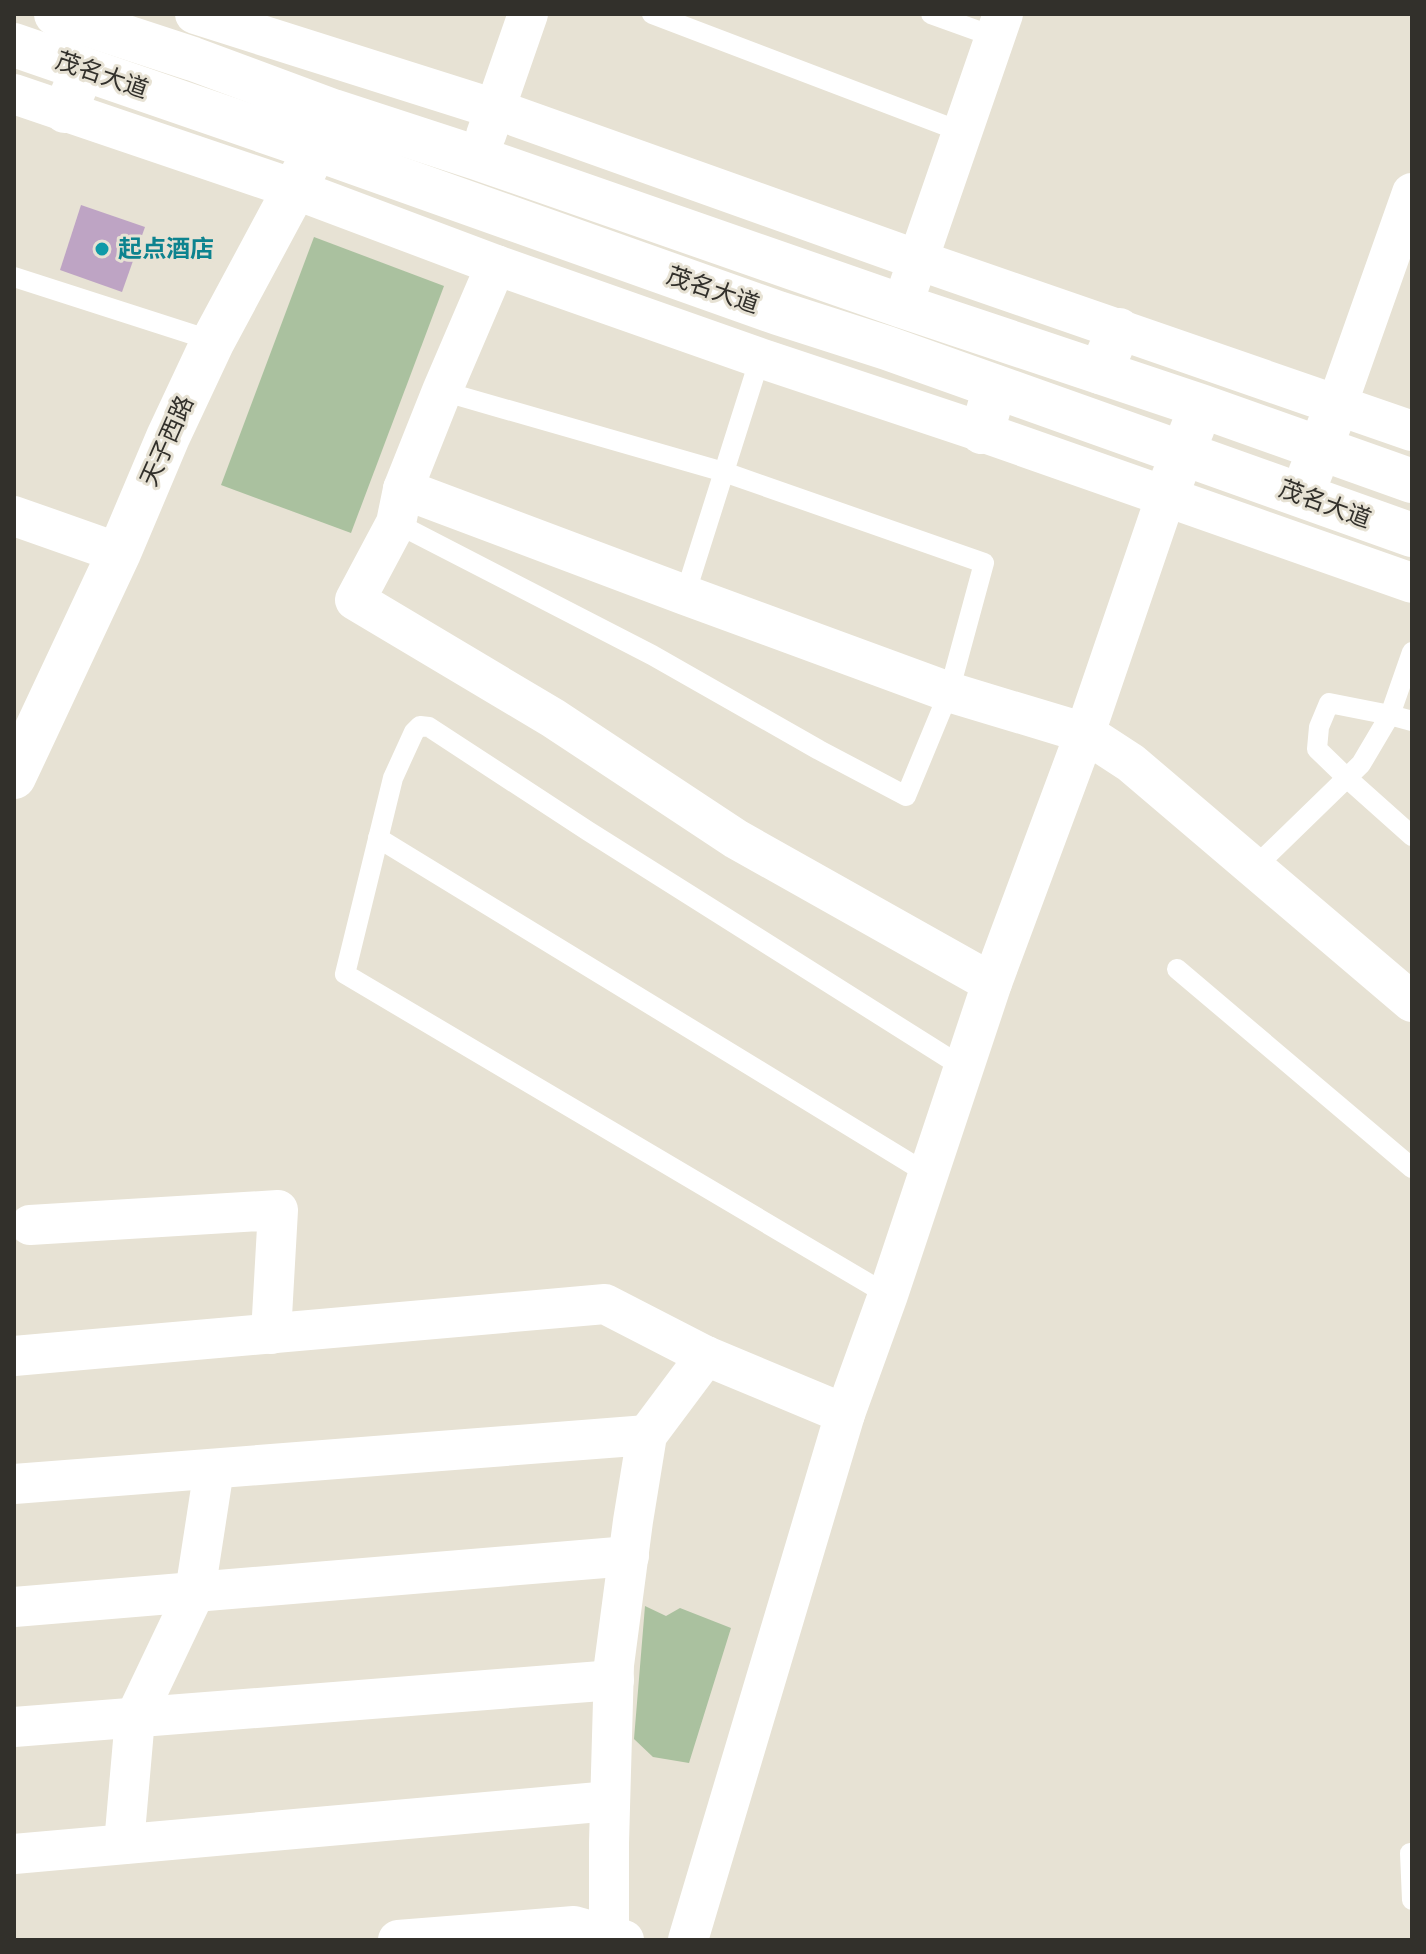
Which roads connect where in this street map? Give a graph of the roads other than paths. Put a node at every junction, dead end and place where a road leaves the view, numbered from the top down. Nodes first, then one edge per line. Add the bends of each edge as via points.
1 (56, 14) edge
2 (528, 14) edge
3 (652, 14) edge
4 (931, 14) edge
5 (204, 15) edge
6 (999, 25) edge
7 (14, 45) edge
8 (193, 59) junction
9 (83, 69) junction
10 (14, 94) edge
11 (175, 100) junction
12 (495, 109) junction
13 (65, 111) junction
14 (325, 130) junction
15 (962, 132) junction
16 (477, 158) junction
17 (294, 189) junction
18 (1412, 193) edge
19 (460, 201) junction
20 (1405, 237) edge
21 (918, 260) junction
22 (496, 265) junction
23 (14, 277) edge
24 (902, 306) junction
25 (1119, 330) junction
26 (213, 341) junction
27 (887, 348) junction
28 (760, 358) junction
29 (1100, 372) junction
30 (995, 387) junction
31 (442, 391) junction
32 (1337, 405) junction
33 (1201, 406) junction
34 (1412, 431) edge
35 (982, 432) junction
36 (1321, 448) junction
37 (1183, 454) junction
38 (724, 472) junction
39 (1412, 481) edge
40 (1302, 495) junction
41 (1166, 496) junction
42 (399, 506) junction
43 (14, 516) edge
44 (1412, 535) edge
45 (119, 553) junction
46 (1412, 583) edge
47 (685, 595) junction
48 (1412, 652) edge
49 (949, 692) junction
50 (1390, 715) junction
51 (1412, 721) edge
52 (1085, 733) junction
53 (14, 777) edge
54 (1347, 778) junction
55 (1412, 836) edge
56 (378, 838) junction
57 (1254, 868) junction
58 (1177, 969) dead end
59 (992, 983) junction
60 (1412, 1002) edge
61 (964, 1068) junction
62 (1412, 1168) edge
63 (928, 1174) junction
64 (30, 1225) dead end
65 (888, 1295) junction
66 (271, 1334) junction
67 (14, 1356) edge
68 (706, 1356) junction
69 (845, 1414) junction
70 (647, 1435) junction
71 (214, 1469) junction
72 (14, 1484) edge
73 (629, 1556) junction
74 (195, 1592) junction
75 (14, 1607) edge
76 (614, 1680) junction
77 (135, 1718) junction
78 (14, 1727) edge
79 (610, 1801) junction
80 (124, 1844) junction
81 (1410, 1853) dead end
82 (14, 1854) edge
83 (1412, 1900) edge
84 (616, 1938) edge
85 (398, 1940) edge
86 (688, 1940) edge

1 - 8 main road, 茂名大道
2 - 12 street
3 - 15 lane
4 - 6 lane
5 - 8 street
5 - 12 street
6 - 15 street
7 - 9 main road, 茂名大道
8 - 11 main road
8 - 14 main road, 茂名大道
9 - 11 main road, 茂名大道
9 - 13 main road
10 - 13 street
11 - 14 main road, 茂名大道
12 - 16 street
12 - 21 street
13 - 17 street
14 - 16 main road, 茂名大道
14 - 17 main road, 天子西路
14 - 19 main road, 茂名大道
15 - 21 street
16 - 19 main road
16 - 24 main road, 茂名大道
17 - 22 street
17 - 26 main road, 天子西路
18 - 20 street
19 - 27 main road, 茂名大道
20 - 32 street
21 - 24 street
21 - 25 street
22 - 28 street
22 - 31 street
23 - 26 lane
24 - 27 main road
24 - 29 main road, 茂名大道
25 - 29 main road
25 - 32 street
26 - 45 main road, 天子西路
27 - 30 main road, 茂名大道
28 - 35 street
28 - 38 lane
29 - 33 main road, 茂名大道
30 - 35 main road
30 - 37 main road, 茂名大道
31 - 38 lane
31 - 42 street
32 - 34 street
32 - 36 main road
33 - 36 main road, 茂名大道
33 - 37 main road
35 - 41 street
36 - 39 main road, 茂名大道
36 - 40 main road
37 - 40 main road, 茂名大道
37 - 41 main road
38 - 47 lane
38 - 49 lane via 984,563
40 - 44 main road, 茂名大道
41 - 46 street
41 - 52 street
42 - 47 street
42 - 49 lane via 906,796
42 - 59 street via 355,600 553,718 736,839
43 - 45 street
45 - 53 main road, 天子西路
47 - 49 street
48 - 50 lane
49 - 52 street
50 - 51 lane
50 - 54 lane
50 - 54 lane via 1329,703 1317,749
52 - 57 street via 1131,763
52 - 59 street
54 - 55 lane
54 - 57 lane
56 - 61 lane via 406,746 417,728 429,727
56 - 63 lane
56 - 65 lane via 345,974
57 - 60 street
58 - 62 lane
59 - 61 street
61 - 63 street
63 - 65 street
64 - 66 street via 278,1210
65 - 69 street
66 - 67 street
66 - 68 street via 605,1304
68 - 69 street
68 - 70 street
69 - 86 street
70 - 71 street
70 - 73 street
71 - 72 street
71 - 74 street
73 - 74 street
73 - 76 street
74 - 75 street
74 - 77 street
76 - 77 street
76 - 79 street
77 - 78 street
77 - 80 street
79 - 80 street
79 - 84 street
80 - 82 street
81 - 83 lane
84 - 85 street via 574,1926

